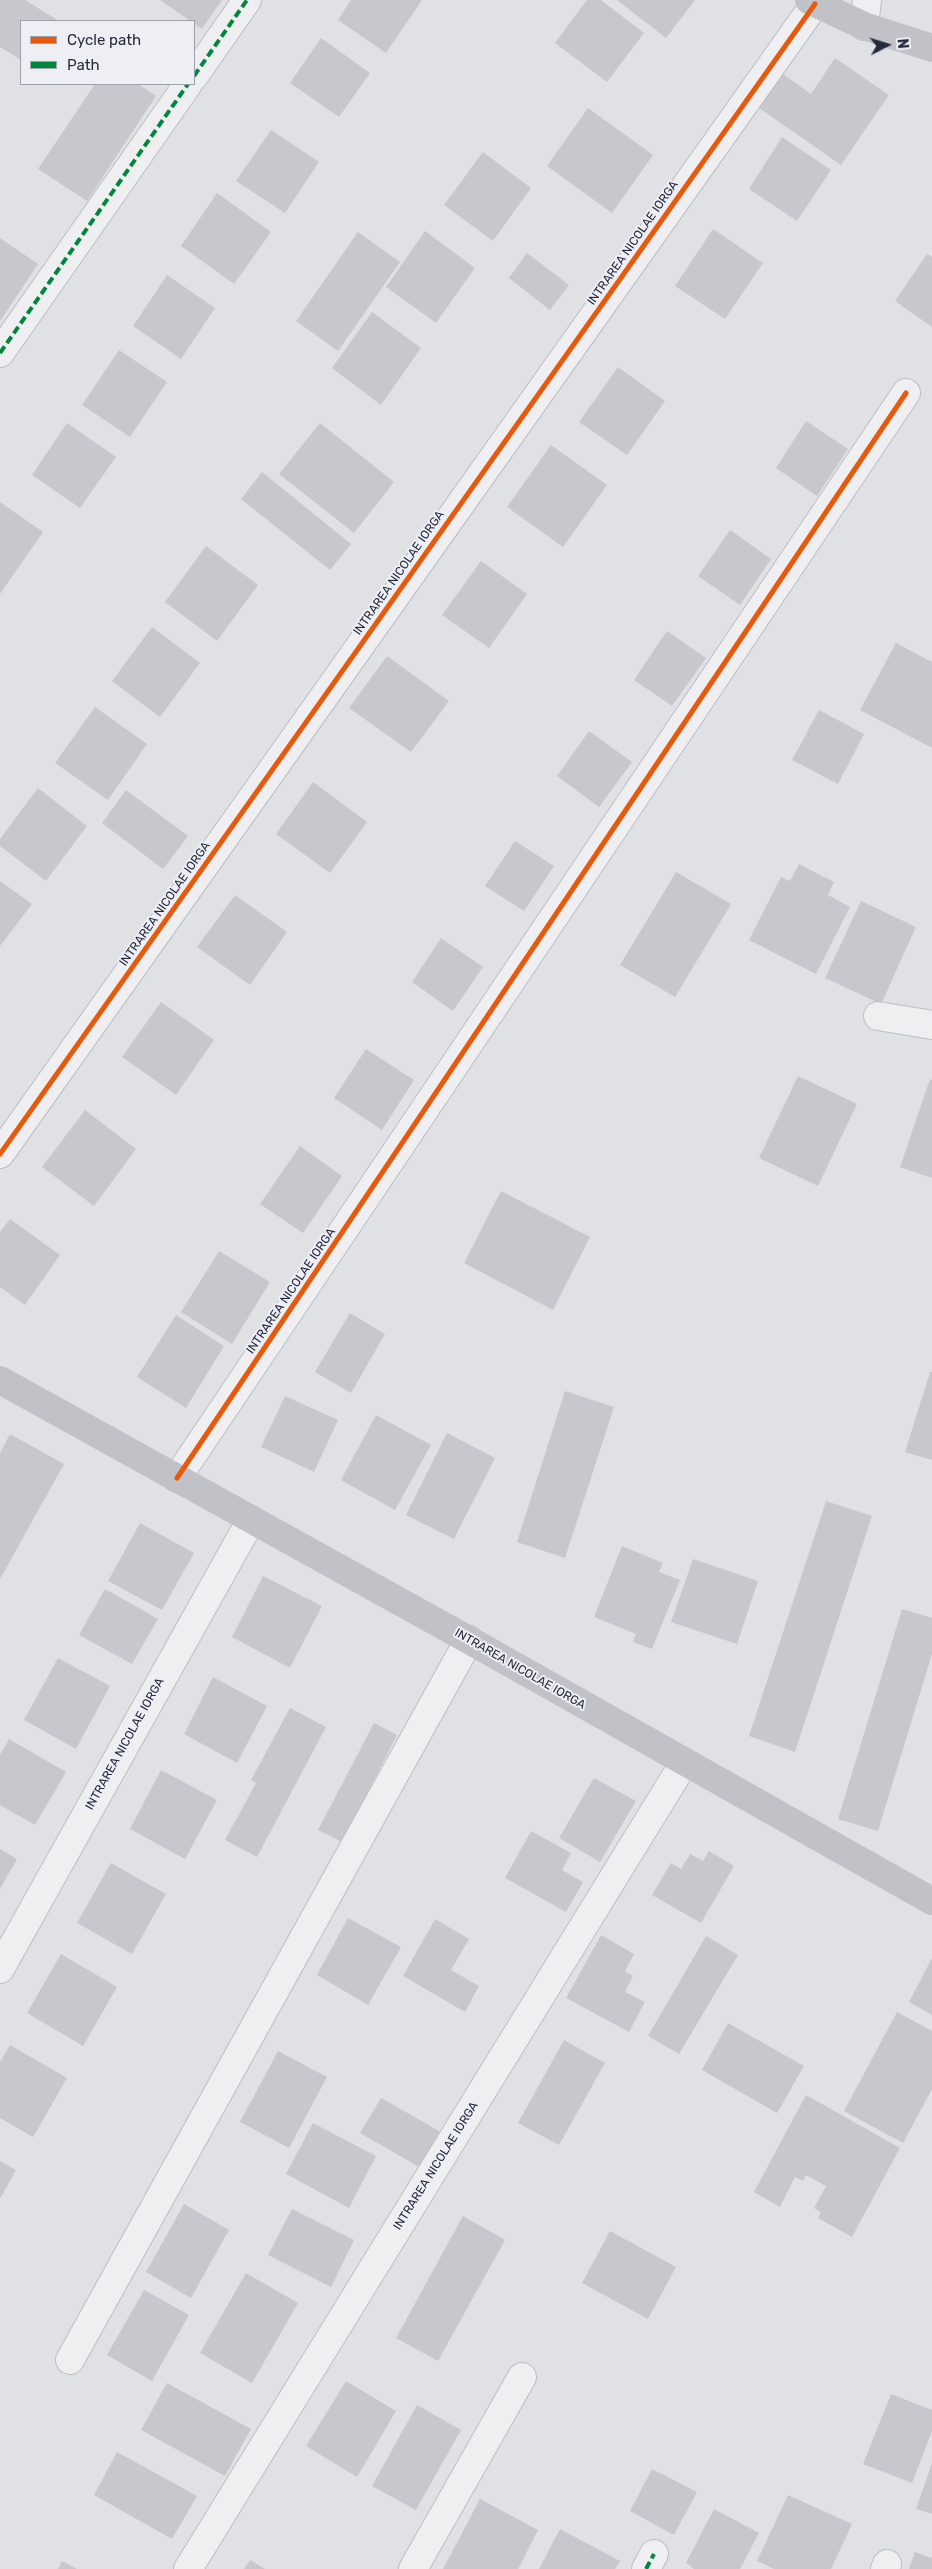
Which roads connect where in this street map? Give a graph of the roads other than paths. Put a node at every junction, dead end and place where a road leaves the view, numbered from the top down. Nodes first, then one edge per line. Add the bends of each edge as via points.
1 (247, 0) edge
2 (812, 2) edge
3 (866, 13) edge
4 (932, 48) edge
5 (195, 75) edge
6 (187, 85) edge
7 (0, 353) edge
8 (906, 393) dead end
9 (878, 1016) dead end
10 (932, 1025) edge
11 (0, 1154) edge
12 (0, 1380) edge
13 (177, 1478) junction
14 (251, 1520) junction
15 (469, 1640) junction
16 (684, 1763) junction
17 (932, 1902) edge
18 (0, 1969) edge
19 (70, 2360) dead end
20 (522, 2377) dead end
21 (188, 2569) edge
22 (413, 2569) edge

1 - 5 street
2 - 3 street
2 - 11 street, INTRAREA NICOLAE IORGA
3 - 4 street
6 - 7 street
8 - 13 street, INTRAREA NICOLAE IORGA
9 - 10 street
12 - 13 street, INTRAREA NICOLAE IORGA
13 - 14 street, INTRAREA NICOLAE IORGA
14 - 15 street, INTRAREA NICOLAE IORGA
14 - 18 street, INTRAREA NICOLAE IORGA
15 - 16 street, INTRAREA NICOLAE IORGA
15 - 19 street
16 - 17 street, INTRAREA NICOLAE IORGA
16 - 21 street, INTRAREA NICOLAE IORGA
20 - 22 street

